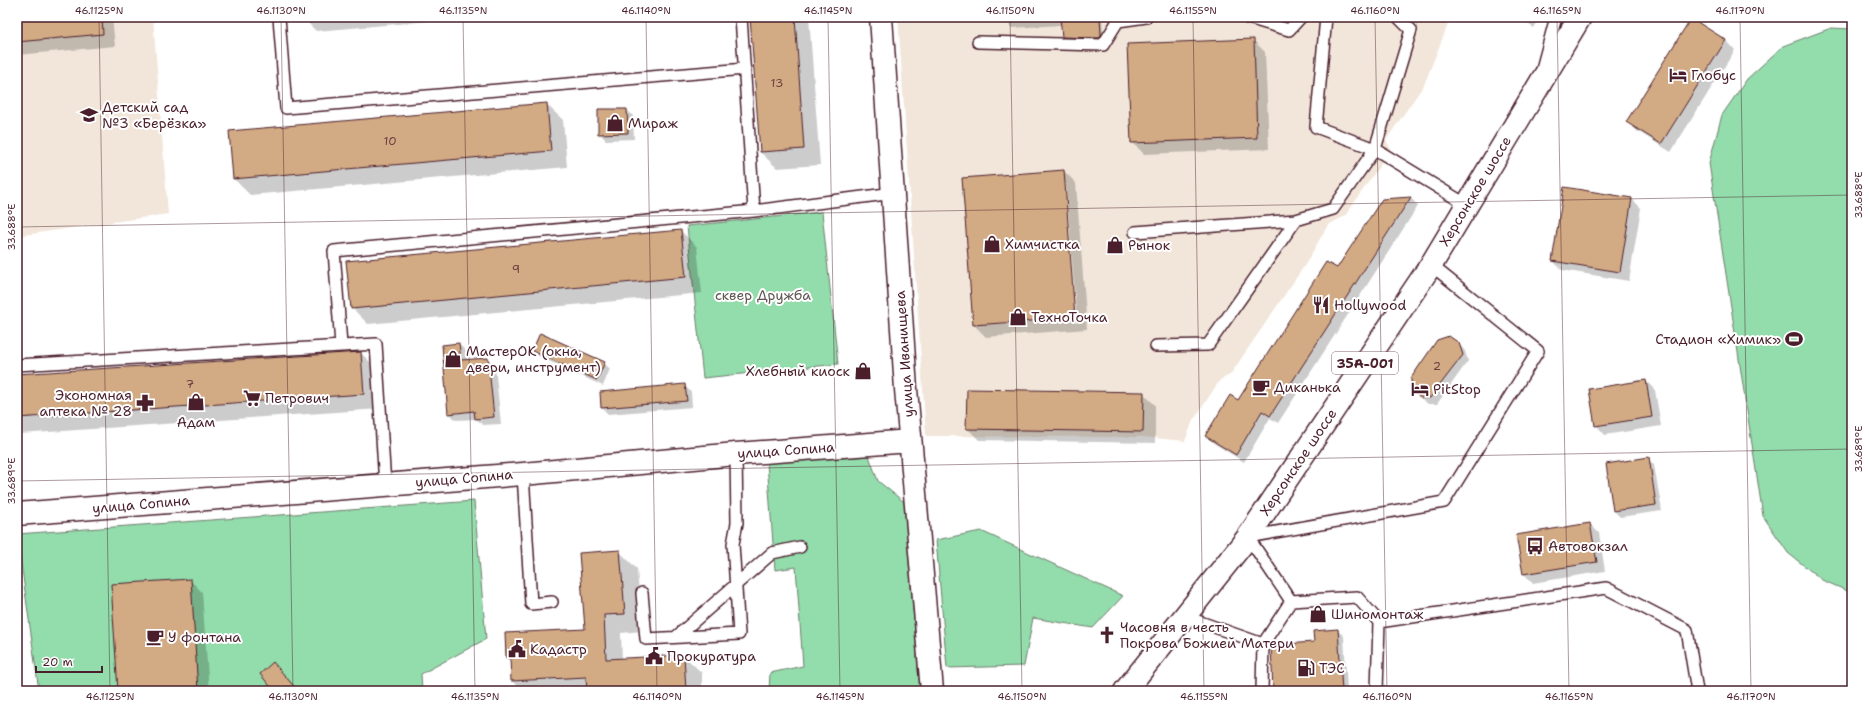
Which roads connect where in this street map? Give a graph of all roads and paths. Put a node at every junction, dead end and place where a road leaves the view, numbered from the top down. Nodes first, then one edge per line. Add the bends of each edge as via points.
1 (279, 17) edge
2 (741, 17) edge
3 (881, 17) edge
4 (1146, 17) edge
5 (1245, 17) edge
6 (1301, 17) edge
7 (1326, 17) edge
8 (1398, 17) edge
9 (1556, 17) edge
10 (1580, 17) edge
11 (1117, 19) edge
12 (978, 42) dead end
13 (745, 69) junction
14 (1536, 89) junction
15 (1375, 150) junction
16 (894, 193) junction
17 (1467, 205) junction
18 (754, 211) junction
19 (1296, 220) junction
20 (1135, 232) dead end
21 (1431, 265) junction
22 (341, 345) junction
23 (1156, 346) dead end
24 (17, 365) edge
25 (910, 441) junction
26 (736, 454) junction
27 (523, 474) junction
28 (385, 485) junction
29 (17, 514) edge
30 (1248, 537) junction
31 (800, 547) dead end
32 (736, 585) junction
33 (642, 593) dead end
34 (1291, 601) junction
35 (552, 602) dead end
36 (1183, 616) junction
37 (1379, 622) junction
38 (676, 637) junction
39 (1263, 644) junction
40 (932, 691) edge
41 (1125, 691) edge
42 (1262, 691) edge
43 (1377, 691) edge
44 (1697, 691) edge

1 - 13 lane via 286,108
2 - 13 lane
3 - 16 main road, улица Иванищева
4 - 11 lane
5 - 6 lane via 1289,30
7 - 15 lane via 1316,127
8 - 15 lane via 1411,30
9 - 14 lane
10 - 14 main road, Херсонское шоссе / 35А-001
11 - 12 lane via 1103,45
13 - 18 lane
14 - 17 main road, Херсонское шоссе / 35А-001
15 - 17 lane
15 - 19 lane via 1333,209
16 - 18 lane
16 - 25 main road, улица Иванищева
17 - 21 main road, Херсонское шоссе / 35А-001
18 - 22 lane via 334,251
19 - 20 lane
19 - 23 lane via 1208,345
21 - 30 main road, Херсонское шоссе / 35А-001
21 - 30 lane via 1538,351 1444,502
22 - 24 lane
22 - 28 lane via 376,344
25 - 26 main road, улица Сопина
25 - 40 main road, улица Иванищева
26 - 27 main road, улица Сопина
26 - 32 lane via 737,523 733,544
27 - 28 main road, улица Сопина
27 - 35 lane via 531,604
28 - 29 main road, улица Сопина
30 - 34 lane
30 - 36 main road, Херсонское шоссе / 35А-001
31 - 32 lane via 772,553
32 - 38 lane
32 - 38 lane via 739,634
33 - 38 lane via 646,639
34 - 37 lane via 1357,597
34 - 39 lane
36 - 39 lane
36 - 41 main road, Херсонское шоссе / 35А-001
37 - 43 lane
37 - 44 lane via 1606,588 1687,630
39 - 42 lane

